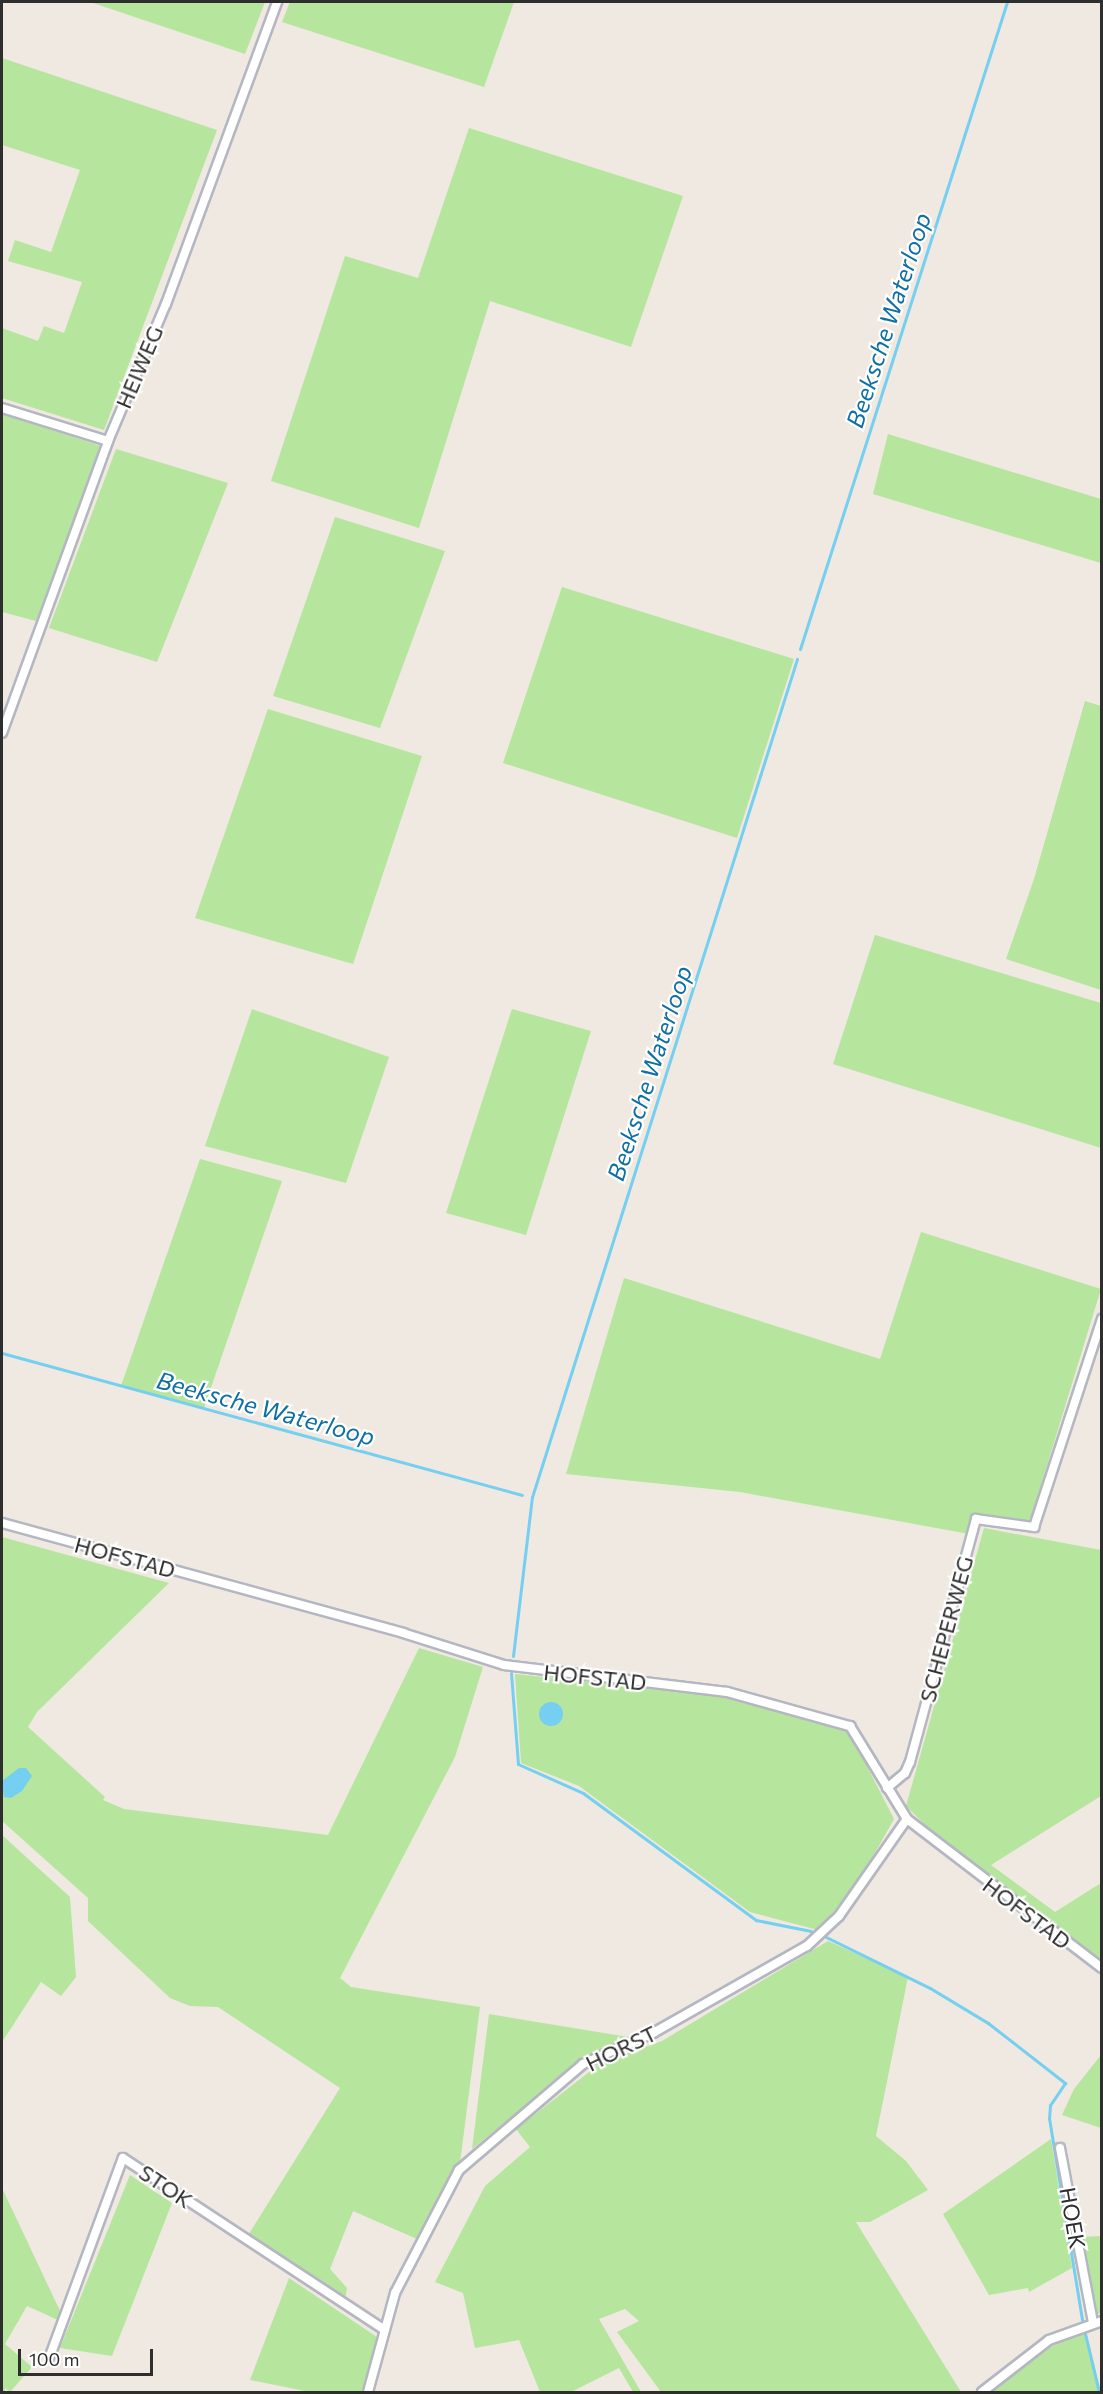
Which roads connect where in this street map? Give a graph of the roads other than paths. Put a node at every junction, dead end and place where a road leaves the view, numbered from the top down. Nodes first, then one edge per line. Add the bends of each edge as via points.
1 (277, 2) edge
2 (2, 408) edge
3 (108, 441) junction
4 (2, 733) edge
5 (1101, 1319) edge
6 (2, 1523) edge
7 (887, 1788) junction
8 (907, 1819) junction
9 (1101, 1968) edge
10 (1060, 2148) dead end
11 (1101, 2321) edge
12 (1090, 2324) junction
13 (385, 2330) junction
14 (50, 2356) dead end
15 (368, 2392) edge
16 (982, 2392) edge

1 - 3 street, HEIWEG via 166,304
2 - 3 street
3 - 4 street, HEIWEG
5 - 7 street, SCHEPERWEG via 1034,1527 976,1519 910,1762
6 - 7 street, HOFSTAD via 403,1633 504,1665 727,1692 850,1726
7 - 8 street, HOFSTAD
8 - 9 street, HOFSTAD
8 - 13 street, HORST via 839,1916 807,1946 653,2033 584,2064 459,2170 395,2293
10 - 12 street, HOEK
11 - 12 street
12 - 16 street via 1027,2354
13 - 14 street, STOK via 123,2158
13 - 15 street, HORST

